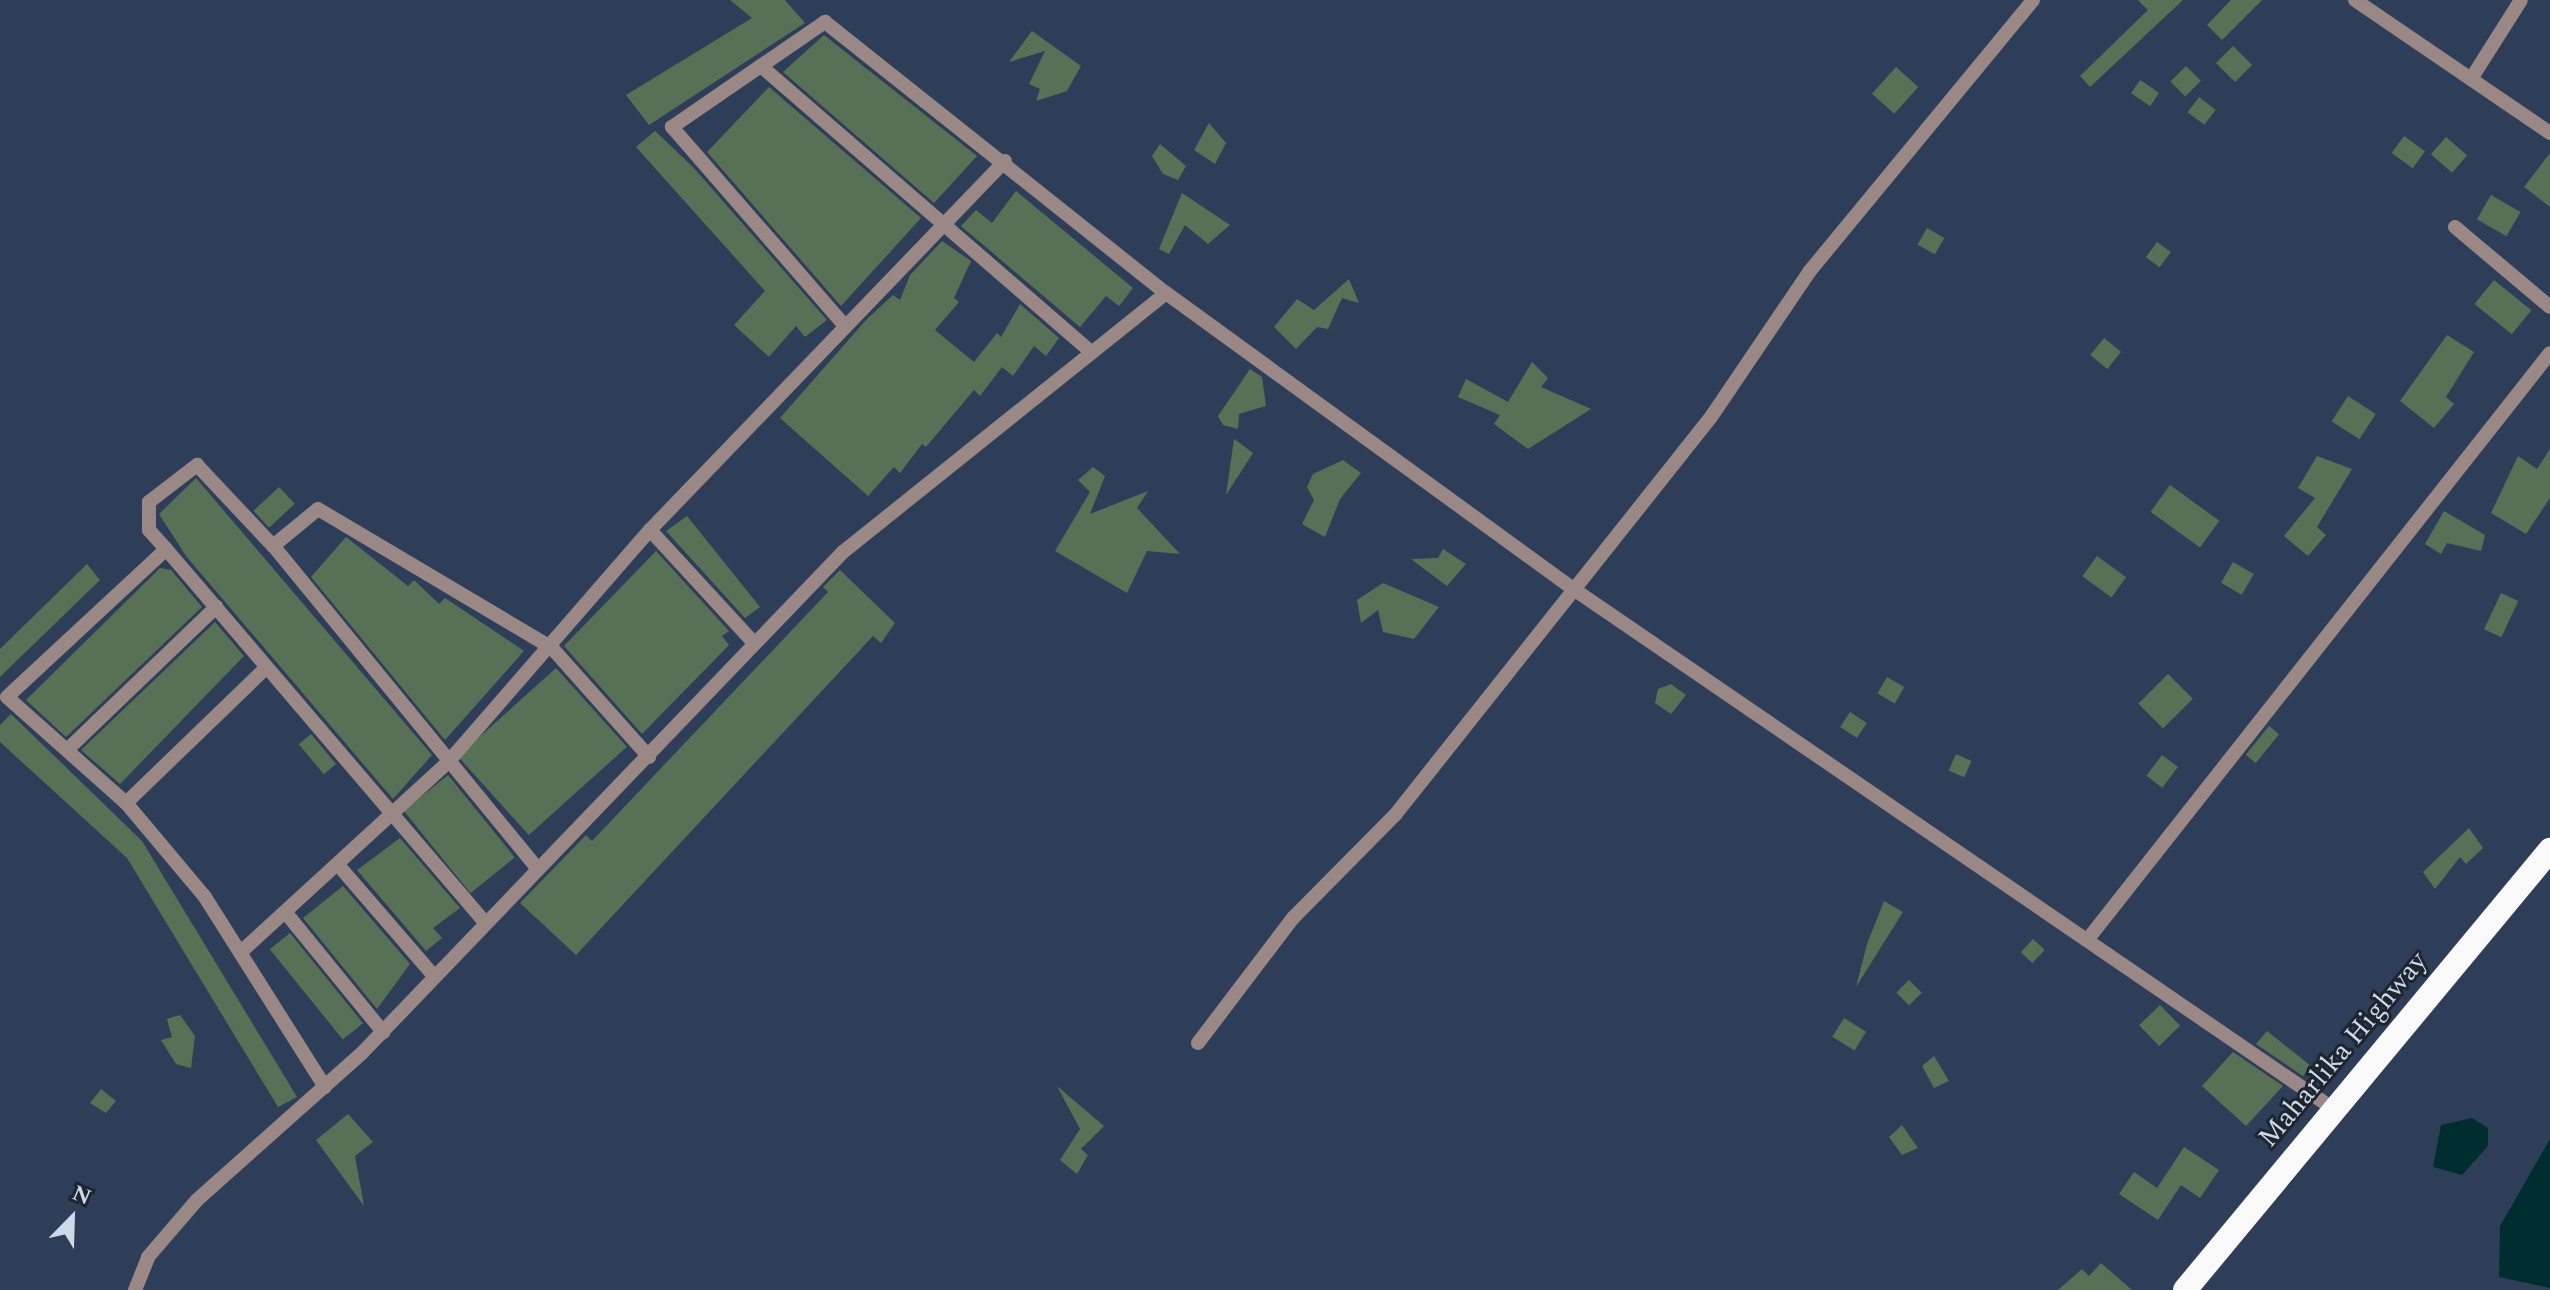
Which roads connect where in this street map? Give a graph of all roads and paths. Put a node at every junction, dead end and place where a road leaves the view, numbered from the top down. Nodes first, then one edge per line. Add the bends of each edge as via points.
1 (2033, 0) edge
2 (2355, 0) edge
3 (2521, 0) edge
4 (762, 67) junction
5 (2471, 79) junction
6 (2550, 133) edge
7 (1005, 161) junction
8 (947, 224) junction
9 (2455, 227) dead end
10 (1166, 293) junction
11 (2550, 307) edge
12 (845, 326) junction
13 (1091, 352) junction
14 (2550, 353) edge
15 (650, 530) junction
16 (273, 546) junction
17 (166, 549) junction
18 (1572, 588) junction
19 (216, 607) junction
20 (754, 643) junction
21 (552, 648) junction
22 (266, 668) junction
23 (67, 750) junction
24 (649, 757) junction
25 (449, 761) junction
26 (126, 803) junction
27 (392, 819) junction
28 (2550, 850) edge
29 (339, 866) junction
30 (537, 868) junction
31 (286, 913) junction
32 (483, 920) junction
33 (2088, 939) junction
34 (242, 951) junction
35 (434, 976) junction
36 (383, 1032) junction
37 (1198, 1043) dead end
38 (325, 1087) junction
39 (2332, 1108) junction
40 (135, 1290) edge
41 (2185, 1290) edge

1 - 18 street via 1809,272 1711,417
2 - 5 street
3 - 5 street
4 - 7 street via 825,22
4 - 8 street
4 - 12 street via 672,127
5 - 6 street
7 - 8 street
7 - 10 street
8 - 12 street
8 - 13 street
9 - 11 street
10 - 13 street
10 - 18 street
12 - 15 street
13 - 20 street via 880,518
14 - 33 street
15 - 20 street
15 - 21 street
16 - 17 street via 197,465 149,502 149,530
16 - 21 street via 318,509
16 - 25 street
17 - 19 street
17 - 23 street via 7,697
18 - 33 street
18 - 37 street via 1395,815 1293,918
19 - 22 street
19 - 23 street
20 - 24 street
21 - 24 street
21 - 25 street
22 - 26 street
22 - 27 street
23 - 26 street
24 - 30 street
25 - 27 street
25 - 30 street
26 - 34 street
27 - 29 street
27 - 32 street
28 - 39 highway, Maharlika Highway
29 - 31 street
29 - 35 street
30 - 32 street
31 - 34 street
31 - 36 street
32 - 35 street
33 - 39 street
34 - 38 street
35 - 36 street
36 - 38 street
38 - 40 street via 197,1200 148,1257
39 - 41 highway, Maharlika Highway

